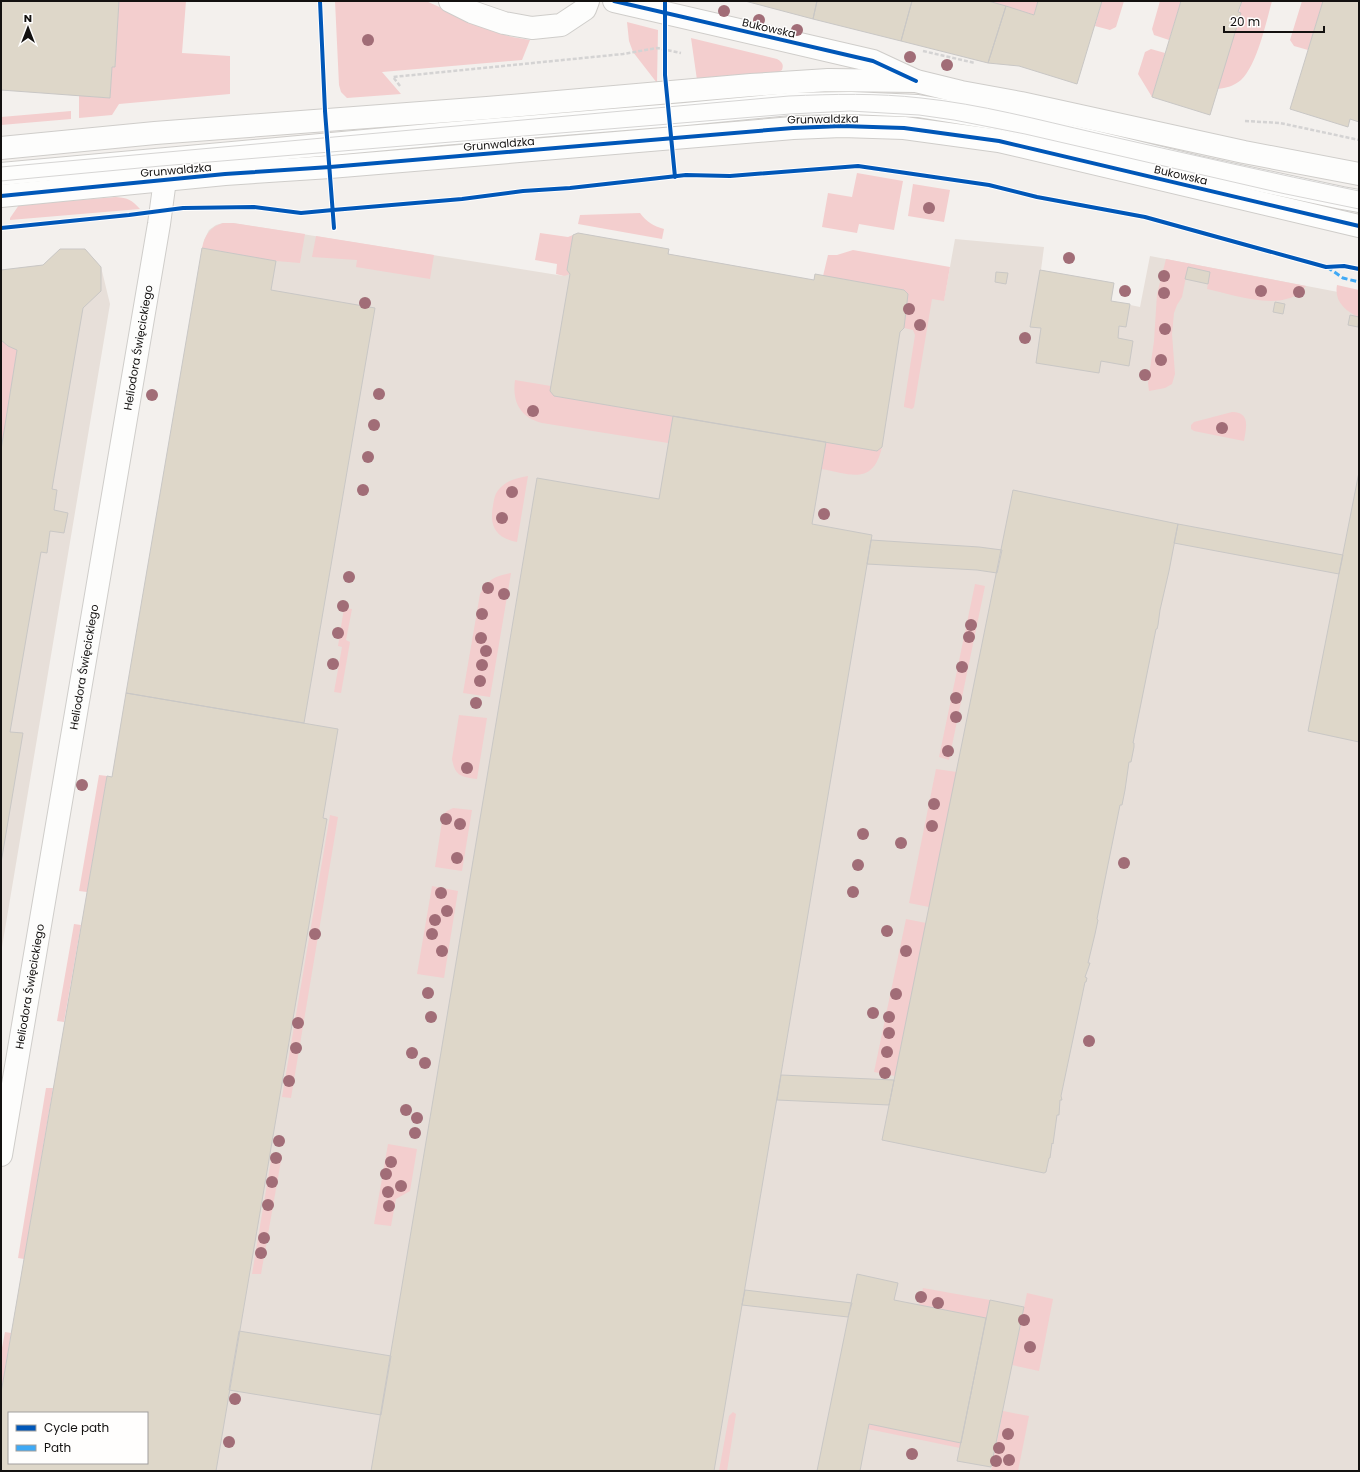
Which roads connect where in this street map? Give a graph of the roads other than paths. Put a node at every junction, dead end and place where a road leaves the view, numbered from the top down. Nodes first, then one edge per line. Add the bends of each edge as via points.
1 (450, 1) edge
2 (588, 1) edge
3 (614, 1) edge
4 (916, 81) junction
5 (999, 141) joint
6 (1, 148) edge
7 (1, 174) edge
8 (1357, 174) edge
9 (165, 180) junction
10 (1, 196) edge
11 (1359, 201) edge
12 (1359, 226) edge
13 (1, 1155) edge

1 - 2 street via 504,23 532,28 561,25 585,9
3 - 4 street, Bukowska via 873,61
4 - 6 street via 828,80 155,133
4 - 8 street, Bukowska
5 - 9 street, Grunwaldzka via 904,128 793,128
5 - 12 street, Bukowska
7 - 11 street, Grunwaldzka via 433,134 789,104 851,102 918,106 1004,120
9 - 10 street, Grunwaldzka
9 - 13 street, Heliodora Święcickiego

